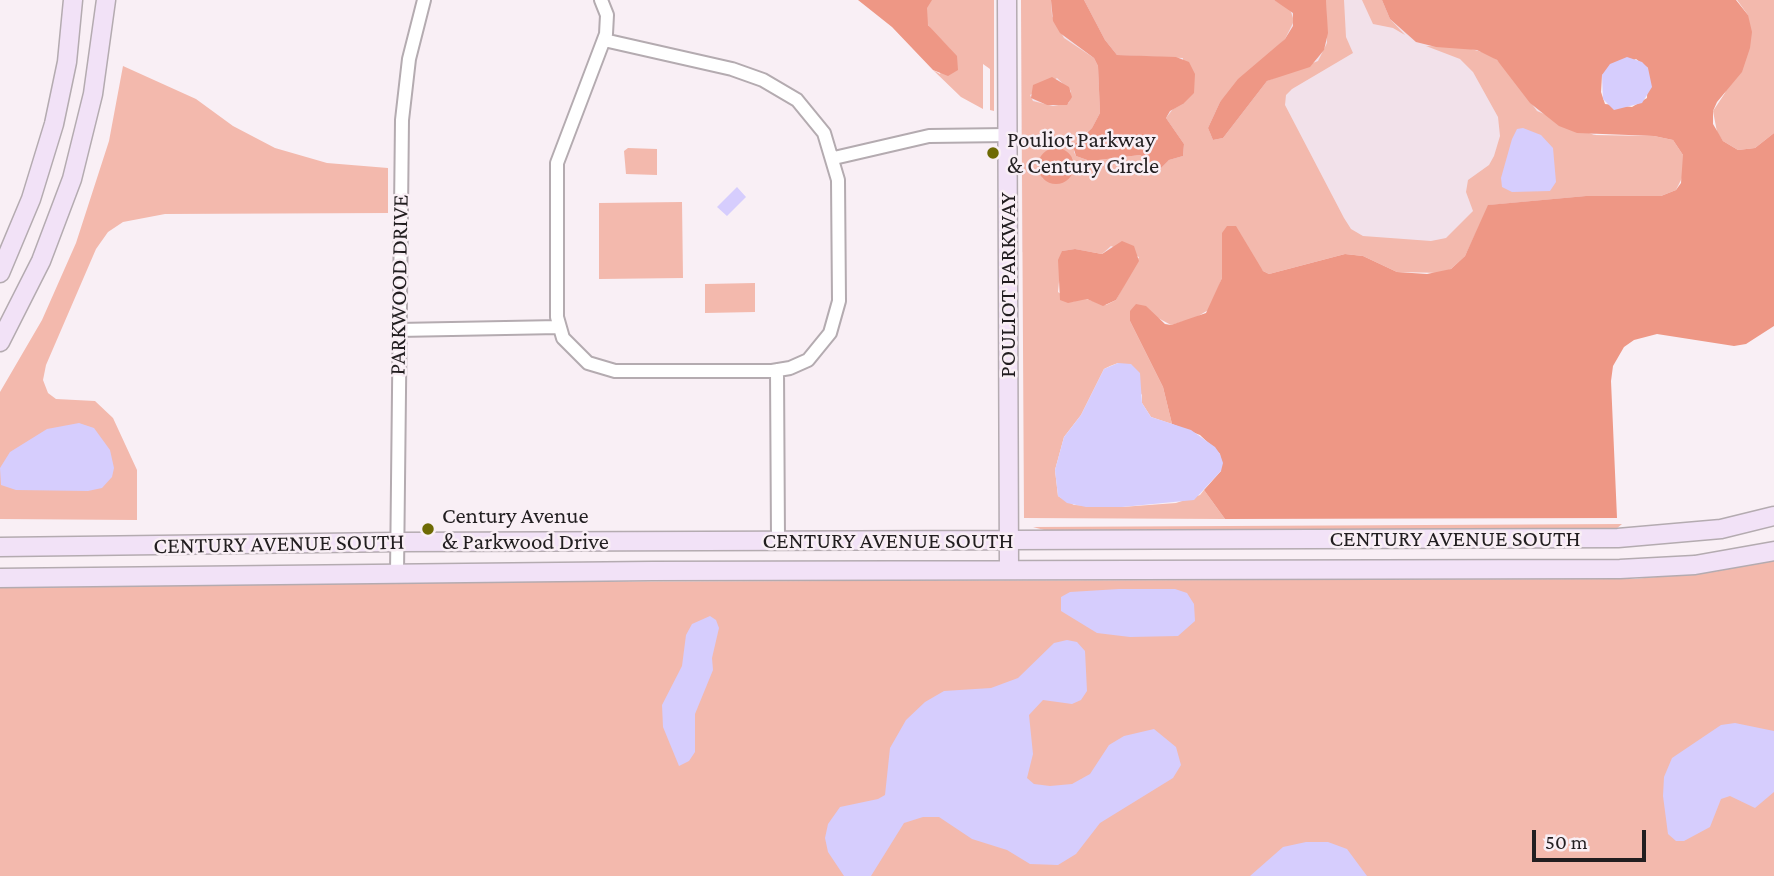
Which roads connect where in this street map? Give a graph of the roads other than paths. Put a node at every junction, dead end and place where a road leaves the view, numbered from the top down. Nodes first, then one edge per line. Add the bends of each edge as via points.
1 (73, 0) edge
2 (106, 0) edge
3 (424, 0) edge
4 (601, 0) edge
5 (1007, 0) edge
6 (604, 40) junction
7 (1008, 135) junction
8 (834, 158) junction
9 (0, 273) edge
10 (559, 327) junction
11 (398, 330) junction
12 (0, 342) edge
13 (777, 370) junction
14 (1774, 516) edge
15 (778, 540) junction
16 (397, 541) junction
17 (1009, 541) junction
18 (0, 547) edge
19 (1774, 551) edge
20 (1009, 570) junction
21 (397, 573) junction
22 (0, 578) edge

1 - 9 main road via 54,124 31,199
2 - 12 main road via 93,94 72,179 41,261
3 - 11 street, PARKWOOD DRIVE via 402,107
4 - 6 street via 607,23
5 - 7 main road, POULIOT PARKWAY
6 - 8 street via 732,69 773,85 809,112
6 - 10 street via 558,158
7 - 8 street via 929,136
7 - 17 main road, POULIOT PARKWAY
8 - 13 street via 839,200 836,320 812,356
10 - 11 street
10 - 13 street via 573,352 603,369
11 - 16 street, PARKWOOD DRIVE
13 - 15 street
14 - 17 main road, CENTURY AVENUE SOUTH via 1721,529 1633,538
15 - 16 main road, CENTURY AVENUE SOUTH
15 - 17 main road, CENTURY AVENUE SOUTH
16 - 18 main road, CENTURY AVENUE SOUTH
16 - 21 street, PARKWOOD DRIVE
17 - 20 main road, POULIOT PARKWAY
19 - 20 main road, CENTURY AVENUE SOUTH via 1703,564 1630,569
20 - 21 main road, CENTURY AVENUE SOUTH
21 - 22 main road, CENTURY AVENUE SOUTH

